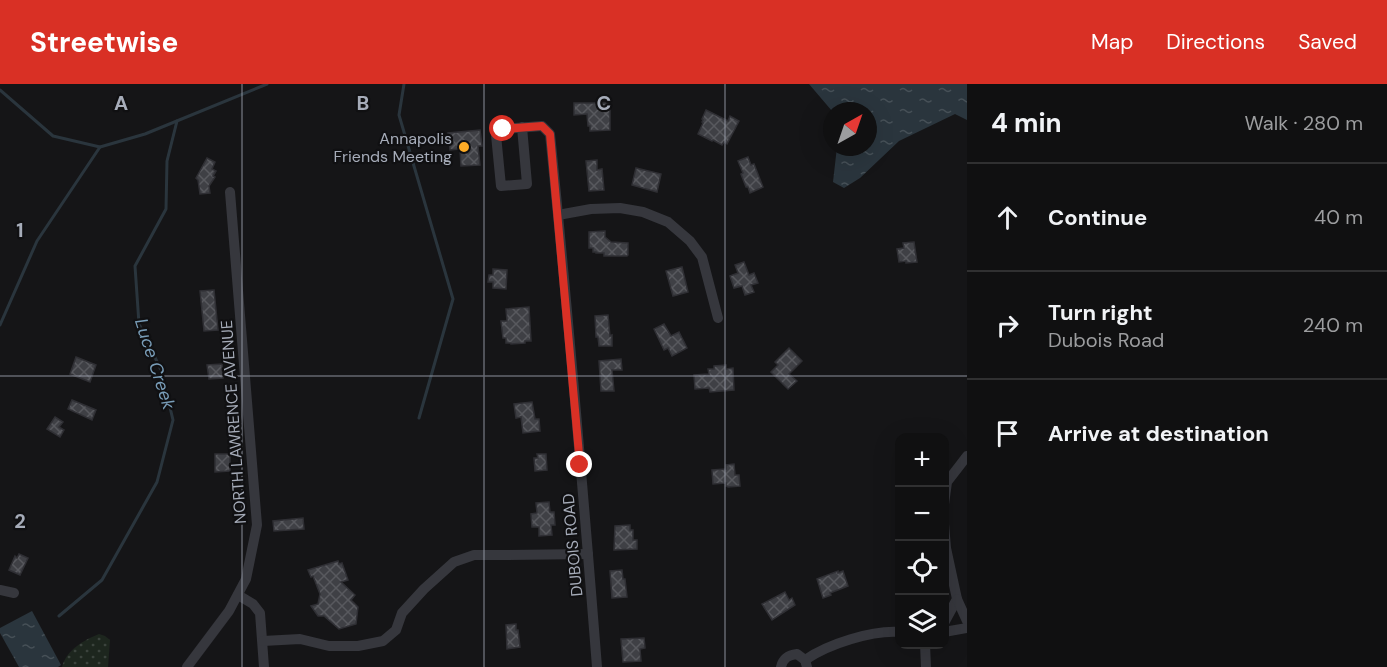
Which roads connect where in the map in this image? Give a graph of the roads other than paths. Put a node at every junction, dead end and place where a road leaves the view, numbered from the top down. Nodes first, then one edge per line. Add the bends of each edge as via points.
1 (522, 127) junction
2 (230, 192) dead end
3 (558, 215) junction
4 (718, 318) dead end
5 (967, 456) edge
6 (946, 487) edge
7 (946, 541) edge
8 (588, 554) junction
9 (0, 590) edge
10 (14, 593) dead end
11 (238, 595) junction
12 (957, 599) junction
13 (949, 615) edge
14 (967, 621) edge
15 (967, 628) edge
16 (949, 631) edge
17 (895, 633) edge
18 (263, 641) junction
19 (925, 649) edge
20 (806, 663) edge
21 (187, 667) edge
22 (264, 667) edge
23 (597, 667) edge
24 (781, 667) edge
25 (926, 667) edge

1 - 1 street via 503,129 496,135 501,186 528,184
1 - 3 street, DUBOIS ROAD via 542,126 550,134
2 - 11 street, NORTH LAWRENCE AVENUE via 257,525 246,579
3 - 4 street via 620,208 668,222 702,257
3 - 8 street, DUBOIS ROAD
5 - 6 street
7 - 12 street
8 - 18 street via 474,555 454,562 402,613 396,630 383,641 329,646 300,639
8 - 23 street, DUBOIS ROAD
9 - 10 street
11 - 18 street via 261,613
11 - 21 street, NORTH LAWRENCE AVENUE
12 - 13 street
12 - 14 street
15 - 16 street
17 - 20 street via 857,637 815,653
18 - 22 street
19 - 25 street
20 - 24 street via 792,654

